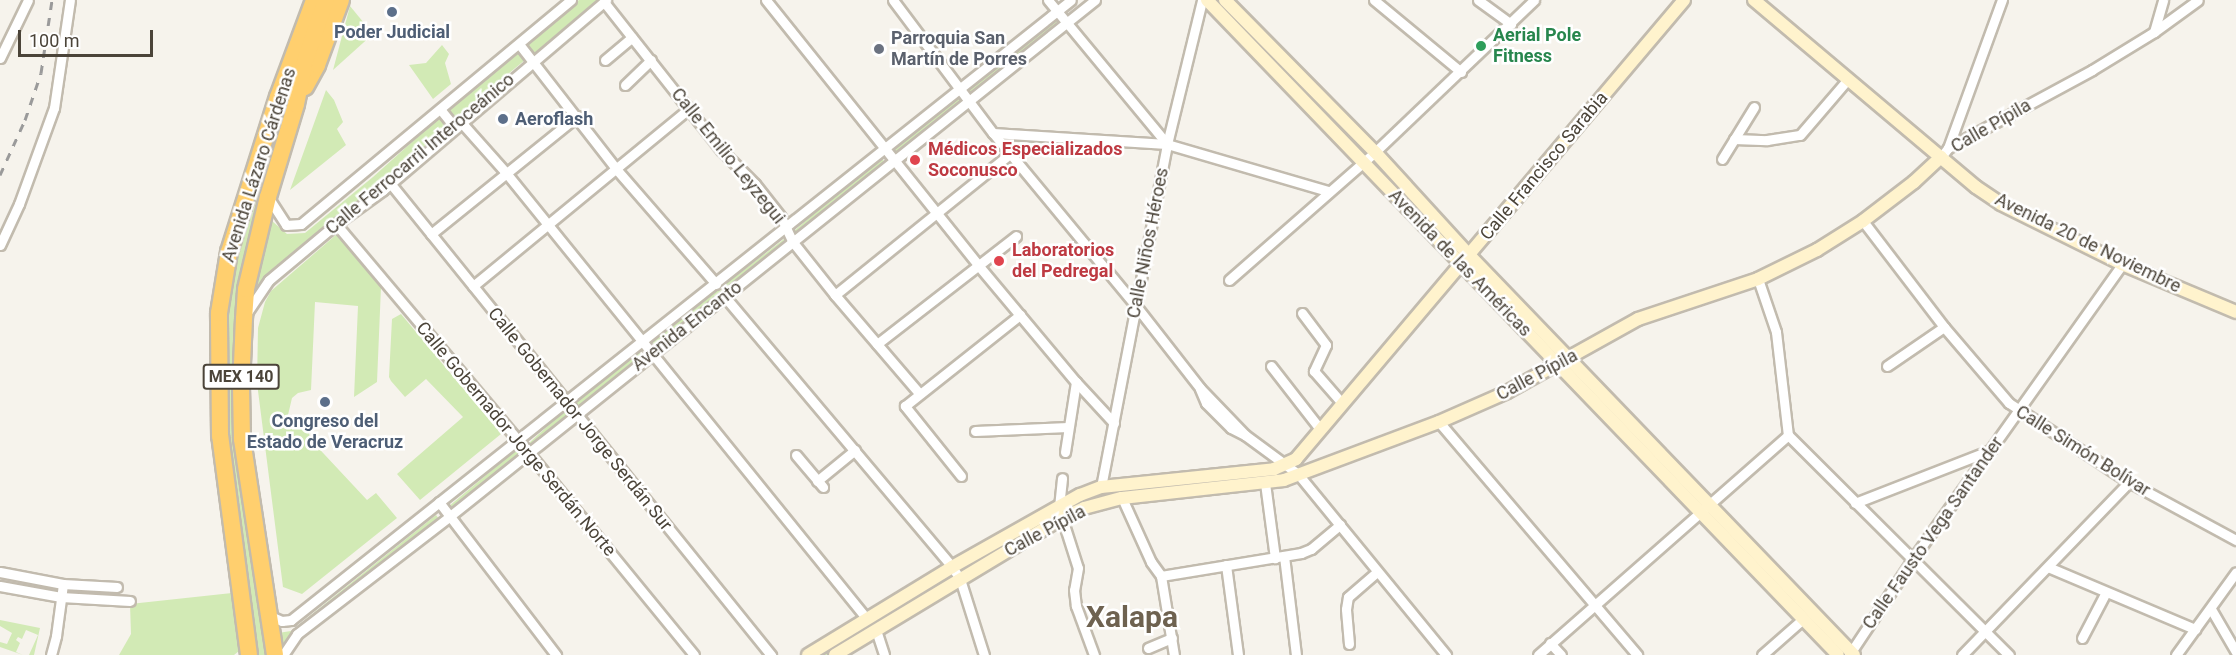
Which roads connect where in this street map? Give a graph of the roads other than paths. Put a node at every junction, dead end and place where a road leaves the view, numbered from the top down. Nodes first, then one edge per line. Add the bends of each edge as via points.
1 (28, 0) edge
2 (70, 0) edge
3 (303, 0) edge
4 (314, 0) edge
5 (326, 0) edge
6 (341, 0) edge
7 (571, 0) edge
8 (766, 0) edge
9 (892, 0) edge
10 (900, 0) edge
11 (1048, 0) edge
12 (1071, 0) edge
13 (1095, 0) edge
14 (1202, 0) edge
15 (1207, 0) edge
16 (1225, 0) edge
17 (1374, 0) edge
18 (1478, 0) edge
19 (1534, 0) edge
20 (1684, 0) edge
21 (2002, 0) edge
22 (2163, 0) edge
23 (2198, 0) edge
24 (605, 1) edge
25 (1757, 1) edge
26 (1058, 11) junction
27 (1068, 22) junction
28 (1511, 24) junction
29 (918, 30) junction
30 (2154, 32) junction
31 (632, 37) junction
32 (519, 44) junction
33 (0, 58) edge
34 (532, 60) junction
35 (605, 60) dead end
36 (651, 60) junction
37 (1461, 72) junction
38 (1848, 79) junction
39 (625, 85) dead end
40 (958, 88) junction
41 (278, 97) junction
42 (968, 102) junction
43 (296, 104) junction
44 (1754, 107) dead end
45 (690, 108) junction
46 (440, 109) junction
47 (577, 116) junction
48 (457, 124) junction
49 (993, 133) junction
50 (1734, 139) junction
51 (1167, 144) junction
52 (884, 148) junction
53 (1375, 152) junction
54 (1011, 153) junction
55 (1944, 153) junction
56 (1722, 159) dead end
57 (1362, 161) junction
58 (893, 162) junction
59 (617, 170) junction
60 (507, 174) junction
61 (390, 183) junction
62 (1328, 190) junction
63 (268, 197) junction
64 (936, 213) junction
65 (1863, 221) junction
66 (336, 224) junction
67 (548, 227) junction
68 (786, 229) junction
69 (431, 234) junction
70 (1016, 236) dead end
71 (792, 241) junction
72 (0, 245) edge
73 (1465, 260) junction
74 (2122, 264) junction
75 (978, 266) junction
76 (1758, 279) junction
77 (1228, 280) dead end
78 (716, 284) junction
79 (473, 286) junction
80 (835, 295) junction
81 (724, 297) junction
82 (1136, 306) junction
83 (2236, 310) edge
84 (1302, 313) dead end
85 (1020, 315) junction
86 (244, 319) junction
87 (1944, 327) junction
88 (641, 341) junction
89 (877, 344) junction
90 (651, 354) junction
91 (1568, 358) junction
92 (1556, 365) junction
93 (1271, 366) dead end
94 (1887, 366) dead end
95 (1076, 382) junction
96 (916, 397) junction
97 (564, 401) junction
98 (1341, 402) junction
99 (2018, 411) junction
100 (576, 415) junction
101 (1439, 422) junction
102 (1114, 423) junction
103 (1068, 427) junction
104 (1320, 429) junction
105 (975, 431) dead end
106 (1786, 437) junction
107 (517, 439) junction
108 (855, 450) junction
109 (1991, 450) junction
110 (528, 452) junction
111 (1065, 452) dead end
112 (796, 455) dead end
113 (1285, 465) junction
114 (1298, 474) junction
115 (961, 476) dead end
116 (1062, 478) dead end
117 (2129, 482) junction
118 (1264, 483) junction
119 (1101, 487) junction
120 (1122, 498) junction
121 (439, 502) junction
122 (1855, 503) junction
123 (1705, 508) junction
124 (1060, 512) junction
125 (450, 516) junction
126 (1340, 525) junction
127 (2236, 540) edge
128 (1280, 557) junction
129 (1912, 560) junction
130 (1226, 565) junction
131 (952, 567) junction
132 (2048, 567) junction
133 (0, 572) edge
134 (1377, 572) junction
135 (2236, 572) edge
136 (1161, 576) junction
137 (960, 579) junction
138 (63, 584) junction
139 (0, 586) edge
140 (117, 587) dead end
141 (2106, 592) junction
142 (61, 597) junction
143 (130, 601) dead end
144 (1595, 605) junction
145 (2211, 609) junction
146 (270, 616) junction
147 (867, 619) junction
148 (1803, 619) junction
149 (2195, 629) junction
150 (876, 630) junction
151 (1984, 631) junction
152 (1172, 638) junction
153 (2082, 638) dead end
154 (1550, 643) junction
155 (1349, 644) dead end
156 (1148, 648) dead end
157 (2236, 652) edge
158 (1634, 654) edge
159 (1848, 654) edge
160 (51, 655) edge
161 (249, 655) edge
162 (275, 655) edge
163 (283, 655) edge
164 (556, 655) edge
165 (694, 655) edge
166 (771, 655) edge
167 (808, 655) edge
168 (835, 655) edge
169 (884, 655) edge
170 (984, 655) edge
171 (1094, 655) edge
172 (1174, 655) edge
173 (1238, 655) edge
174 (1296, 655) edge
175 (1446, 655) edge
176 (1538, 655) edge
177 (1561, 655) edge
178 (1762, 655) edge
179 (1962, 655) edge
180 (2009, 655) edge
181 (2176, 655) edge

1 - 33 street
2 - 72 street via 54,108
3 - 41 highway, MEX 140 via 284,52
4 - 41 highway, Avenida Lázaro Cárdenas / MEX 140
5 - 43 highway, Avenida Lázaro Cárdenas / MEX 140 via 305,61
6 - 43 highway, MEX 140 via 317,65
7 - 32 street, Calle Ferrocarril Interoceánico
8 - 52 street
9 - 29 street
10 - 29 street
11 - 26 street
12 - 26 street, Avenida Encanto
13 - 27 street, Avenida Encanto
14 - 51 street, Calle Niños Héroes
15 - 57 main road, Avenida de las Américas
16 - 53 main road, Avenida de las Américas
17 - 37 street
18 - 28 street
19 - 28 street
20 - 73 main road, Calle Francisco Sarabia
21 - 55 street
22 - 30 street
23 - 30 street, Calle Pípila
24 - 31 street, Calle Emilio Leyzegui
24 - 34 street, Calle Ferrocarril Interoceánico
25 - 38 main road, Avenida 20 de Noviembre
26 - 27 street
26 - 40 street, Avenida Encanto
27 - 42 street, Avenida Encanto
27 - 51 street
28 - 37 street
29 - 40 street
30 - 55 street, Calle Pípila
31 - 35 street
31 - 36 street, Calle Emilio Leyzegui
32 - 34 street
32 - 46 street, Calle Ferrocarril Interoceánico
34 - 47 street
34 - 48 street, Calle Ferrocarril Interoceánico
36 - 39 street
36 - 45 street, Calle Emilio Leyzegui
37 - 53 street
38 - 50 street via 1800,135
38 - 55 main road, Avenida 20 de Noviembre
40 - 42 street
40 - 52 street, Avenida Encanto
41 - 161 highway, Avenida Lázaro Cárdenas / MEX 140 via 229,252 219,313 220,436
42 - 49 street
42 - 58 street, Avenida Encanto
43 - 63 highway, Avenida Lázaro Cárdenas / MEX 140
44 - 50 street
45 - 59 street
45 - 68 street, Calle Emilio Leyzegui via 721,150 755,184
46 - 48 street
46 - 63 street, Calle Ferrocarril Interoceánico via 301,224 286,225
47 - 59 street
47 - 60 street
48 - 60 street
48 - 61 street, Calle Ferrocarril Interoceánico
49 - 51 street
49 - 54 street
50 - 56 street
51 - 62 street
51 - 82 street, Calle Niños Héroes
52 - 58 street
52 - 68 street, Avenida Encanto
53 - 57 street
53 - 73 main road, Avenida de las Américas
54 - 64 street
54 - 82 street
55 - 65 main road, Calle Pípila
55 - 74 main road, Avenida 20 de Noviembre via 1976,188 2001,204
57 - 62 street
57 - 73 main road, Avenida de las Américas
58 - 64 street
58 - 71 street, Avenida Encanto
59 - 67 street
59 - 78 street
60 - 67 street
60 - 69 street
61 - 66 street, Calle Ferrocarril Interoceánico
61 - 69 street, Calle Gobernador Jorge Serdán Sur
62 - 77 street
63 - 86 highway, Avenida Lázaro Cárdenas / MEX 140 via 246,289
64 - 75 street
64 - 80 street
65 - 76 main road, Calle Pípila via 1817,250
65 - 87 street, Calle Simón Bolívar
66 - 86 street, Calle Ferrocarril Interoceánico via 269,280
66 - 107 street, Calle Gobernador Jorge Serdán Norte
67 - 79 street
67 - 88 street
68 - 71 street, Calle Emilio Leyzegui
68 - 78 street, Avenida Encanto
69 - 79 street, Calle Gobernador Jorge Serdán Sur
70 - 75 street
71 - 80 street, Calle Emilio Leyzegui
71 - 81 street, Avenida Encanto
73 - 91 main road, Avenida de las Américas
73 - 92 main road, Avenida de las Américas
73 - 98 main road, Calle Francisco Sarabia
74 - 83 main road, Avenida 20 de Noviembre
74 - 99 street, Calle Fausto Vega Santander
75 - 85 street
75 - 89 street
76 - 91 main road, Calle Pípila via 1638,319
76 - 106 street via 1776,332
78 - 88 street, Avenida Encanto
79 - 97 street, Calle Gobernador Jorge Serdán Sur
80 - 89 street, Calle Emilio Leyzegui
81 - 90 street, Avenida Encanto
81 - 108 street
82 - 102 street, Calle Niños Héroes
82 - 113 street via 1200,388 1245,435
84 - 98 street via 1326,345 1314,371
85 - 95 street
85 - 96 street
86 - 146 highway, Avenida Lázaro Cárdenas / MEX 140 via 242,439
87 - 94 street
87 - 99 street, Calle Simón Bolívar
88 - 90 street
88 - 97 street, Avenida Encanto
89 - 96 street, Calle Emilio Leyzegui
90 - 100 street, Avenida Encanto
90 - 147 street
91 - 92 main road, Calle Pípila
91 - 123 main road, Avenida de las Américas
92 - 101 main road, Calle Pípila
92 - 123 main road, Avenida de las Américas
93 - 104 street
95 - 102 street
95 - 103 street
96 - 115 street via 905,406
97 - 100 street, Calle Gobernador Jorge Serdán Sur
97 - 107 street, Avenida Encanto
98 - 104 main road, Calle Francisco Sarabia
99 - 109 street, Calle Fausto Vega Santander
99 - 117 street, Calle Simón Bolívar
100 - 110 street, Avenida Encanto
100 - 166 street, Calle Gobernador Jorge Serdán Sur
101 - 114 main road, Calle Pípila
101 - 144 street
102 - 119 street, Calle Niños Héroes
103 - 105 street
103 - 111 street
104 - 113 main road, Calle Francisco Sarabia via 1296,459
106 - 122 street
106 - 123 street
107 - 110 street, Calle Gobernador Jorge Serdán Norte
107 - 121 street, Avenida Encanto
108 - 112 street via 820,484
108 - 131 street
109 - 122 street
109 - 129 street, Calle Fausto Vega Santander
110 - 125 street, Avenida Encanto
110 - 165 street, Calle Gobernador Jorge Serdán Norte
113 - 114 street
113 - 119 main road, Calle Pípila
114 - 118 main road, Calle Pípila
114 - 126 street
116 - 124 street
117 - 127 street, Calle Simón Bolívar
117 - 132 street
118 - 120 main road, Calle Pípila
118 - 128 street
119 - 124 main road, Calle Pípila
120 - 124 main road, Calle Pípila
120 - 136 street
121 - 125 street
121 - 146 street, Avenida Encanto via 291,620
122 - 129 street
123 - 144 street
123 - 148 main road, Avenida de las Américas
123 - 159 main road, Avenida de las Américas
124 - 131 main road, Calle Pípila
124 - 137 main road, Calle Pípila
124 - 171 street via 1078,568 1076,606
125 - 163 street, Avenida Encanto via 297,634
125 - 164 street
126 - 128 street via 1311,549
126 - 134 street
128 - 130 street
128 - 174 street
129 - 151 street
129 - 159 street, Calle Fausto Vega Santander
130 - 136 street
130 - 173 street
131 - 137 street
131 - 147 main road, Calle Pípila
132 - 141 street
132 - 151 street
133 - 138 street
134 - 155 street via 1348,597
134 - 175 street
135 - 145 street
136 - 152 street
137 - 150 main road, Calle Pípila
137 - 170 street
138 - 140 street
138 - 142 street
139 - 142 street
141 - 149 street
141 - 153 street
142 - 143 street
142 - 160 street
144 - 154 street
144 - 158 street
145 - 149 street
145 - 157 street
146 - 162 highway, Avenida Lázaro Cárdenas / MEX 140
147 - 167 main road, Calle Pípila
148 - 159 main road, Avenida de las Américas
148 - 178 street
149 - 181 street
150 - 168 main road, Calle Pípila
150 - 169 street
151 - 179 street
151 - 180 street
152 - 156 street
152 - 172 street
154 - 176 street
154 - 177 street

